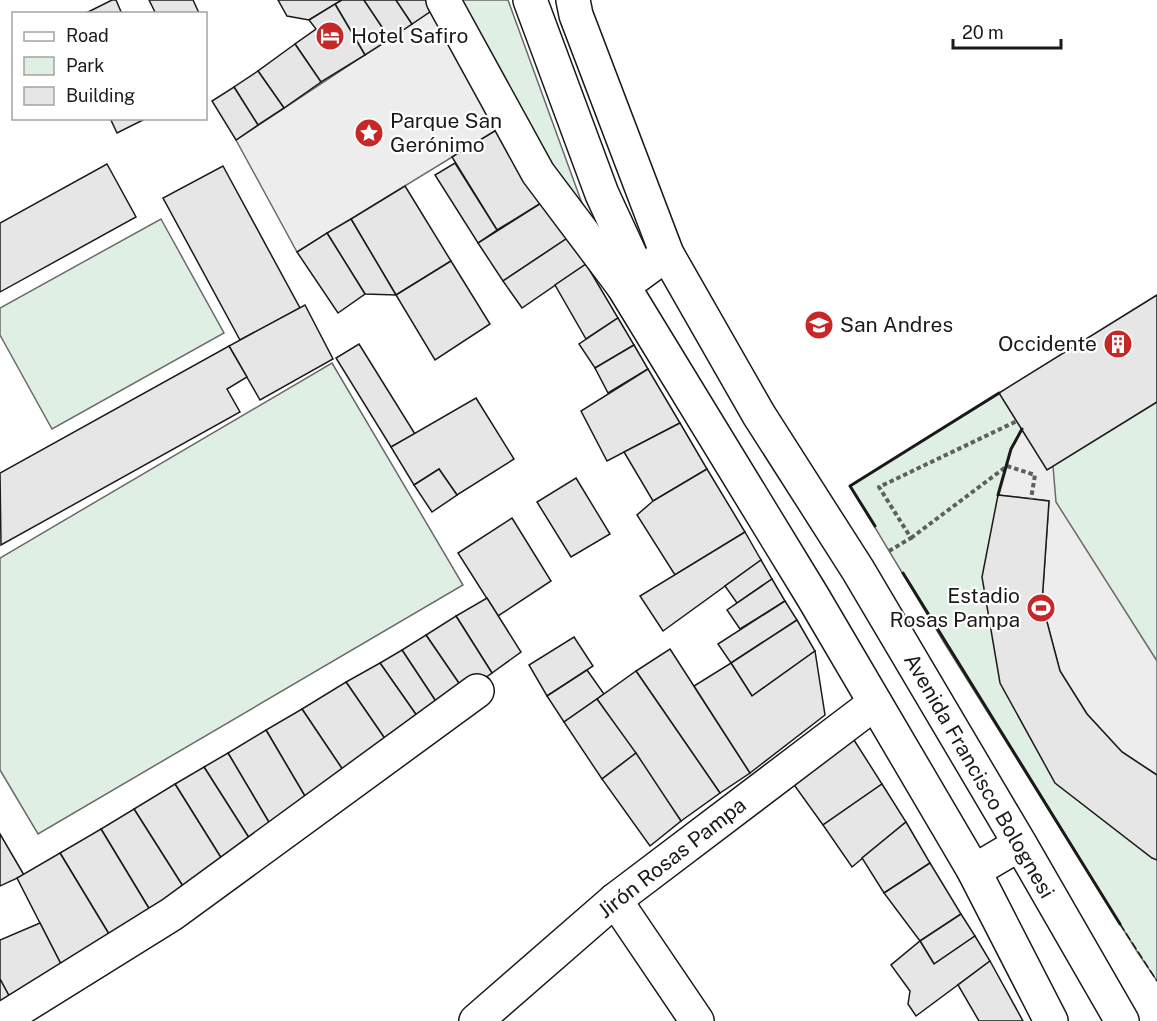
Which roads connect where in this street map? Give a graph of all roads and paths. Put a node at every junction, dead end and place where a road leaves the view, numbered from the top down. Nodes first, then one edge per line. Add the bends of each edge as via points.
1 (443, 0) edge
2 (530, 0) edge
3 (573, 0) edge
4 (667, 254) junction
5 (631, 280) junction
6 (759, 414) junction
7 (1017, 421) dead end
8 (717, 440) junction
9 (1030, 499) dead end
10 (911, 538) junction
11 (889, 551) dead end
12 (858, 570) junction
13 (813, 597) junction
14 (477, 691) dead end
15 (875, 703) junction
16 (1020, 844) junction
17 (974, 871) junction
18 (615, 900) junction
19 (0, 1021) edge
20 (476, 1021) edge
21 (697, 1021) edge
22 (1052, 1021) edge
23 (1122, 1021) edge

1 - 5 main road via 538,173
2 - 5 main road
3 - 4 main road, Avenida Francisco Bolognesi
4 - 5 main road
4 - 6 main road, Avenida Francisco Bolognesi
5 - 8 main road
6 - 8 main road
6 - 12 main road, Avenida Francisco Bolognesi
7 - 10 path via 879,487
8 - 13 main road
9 - 10 path via 1035,475 1006,466
10 - 11 path
12 - 13 main road
12 - 16 main road, Avenida Francisco Bolognesi
13 - 15 main road
14 - 19 main road via 172,914
15 - 17 main road
15 - 18 main road, Jirón Rosas Pampa
16 - 17 main road
16 - 23 main road, Avenida Francisco Bolognesi
17 - 22 main road
18 - 20 main road, Jirón Rosas Pampa
18 - 21 main road

